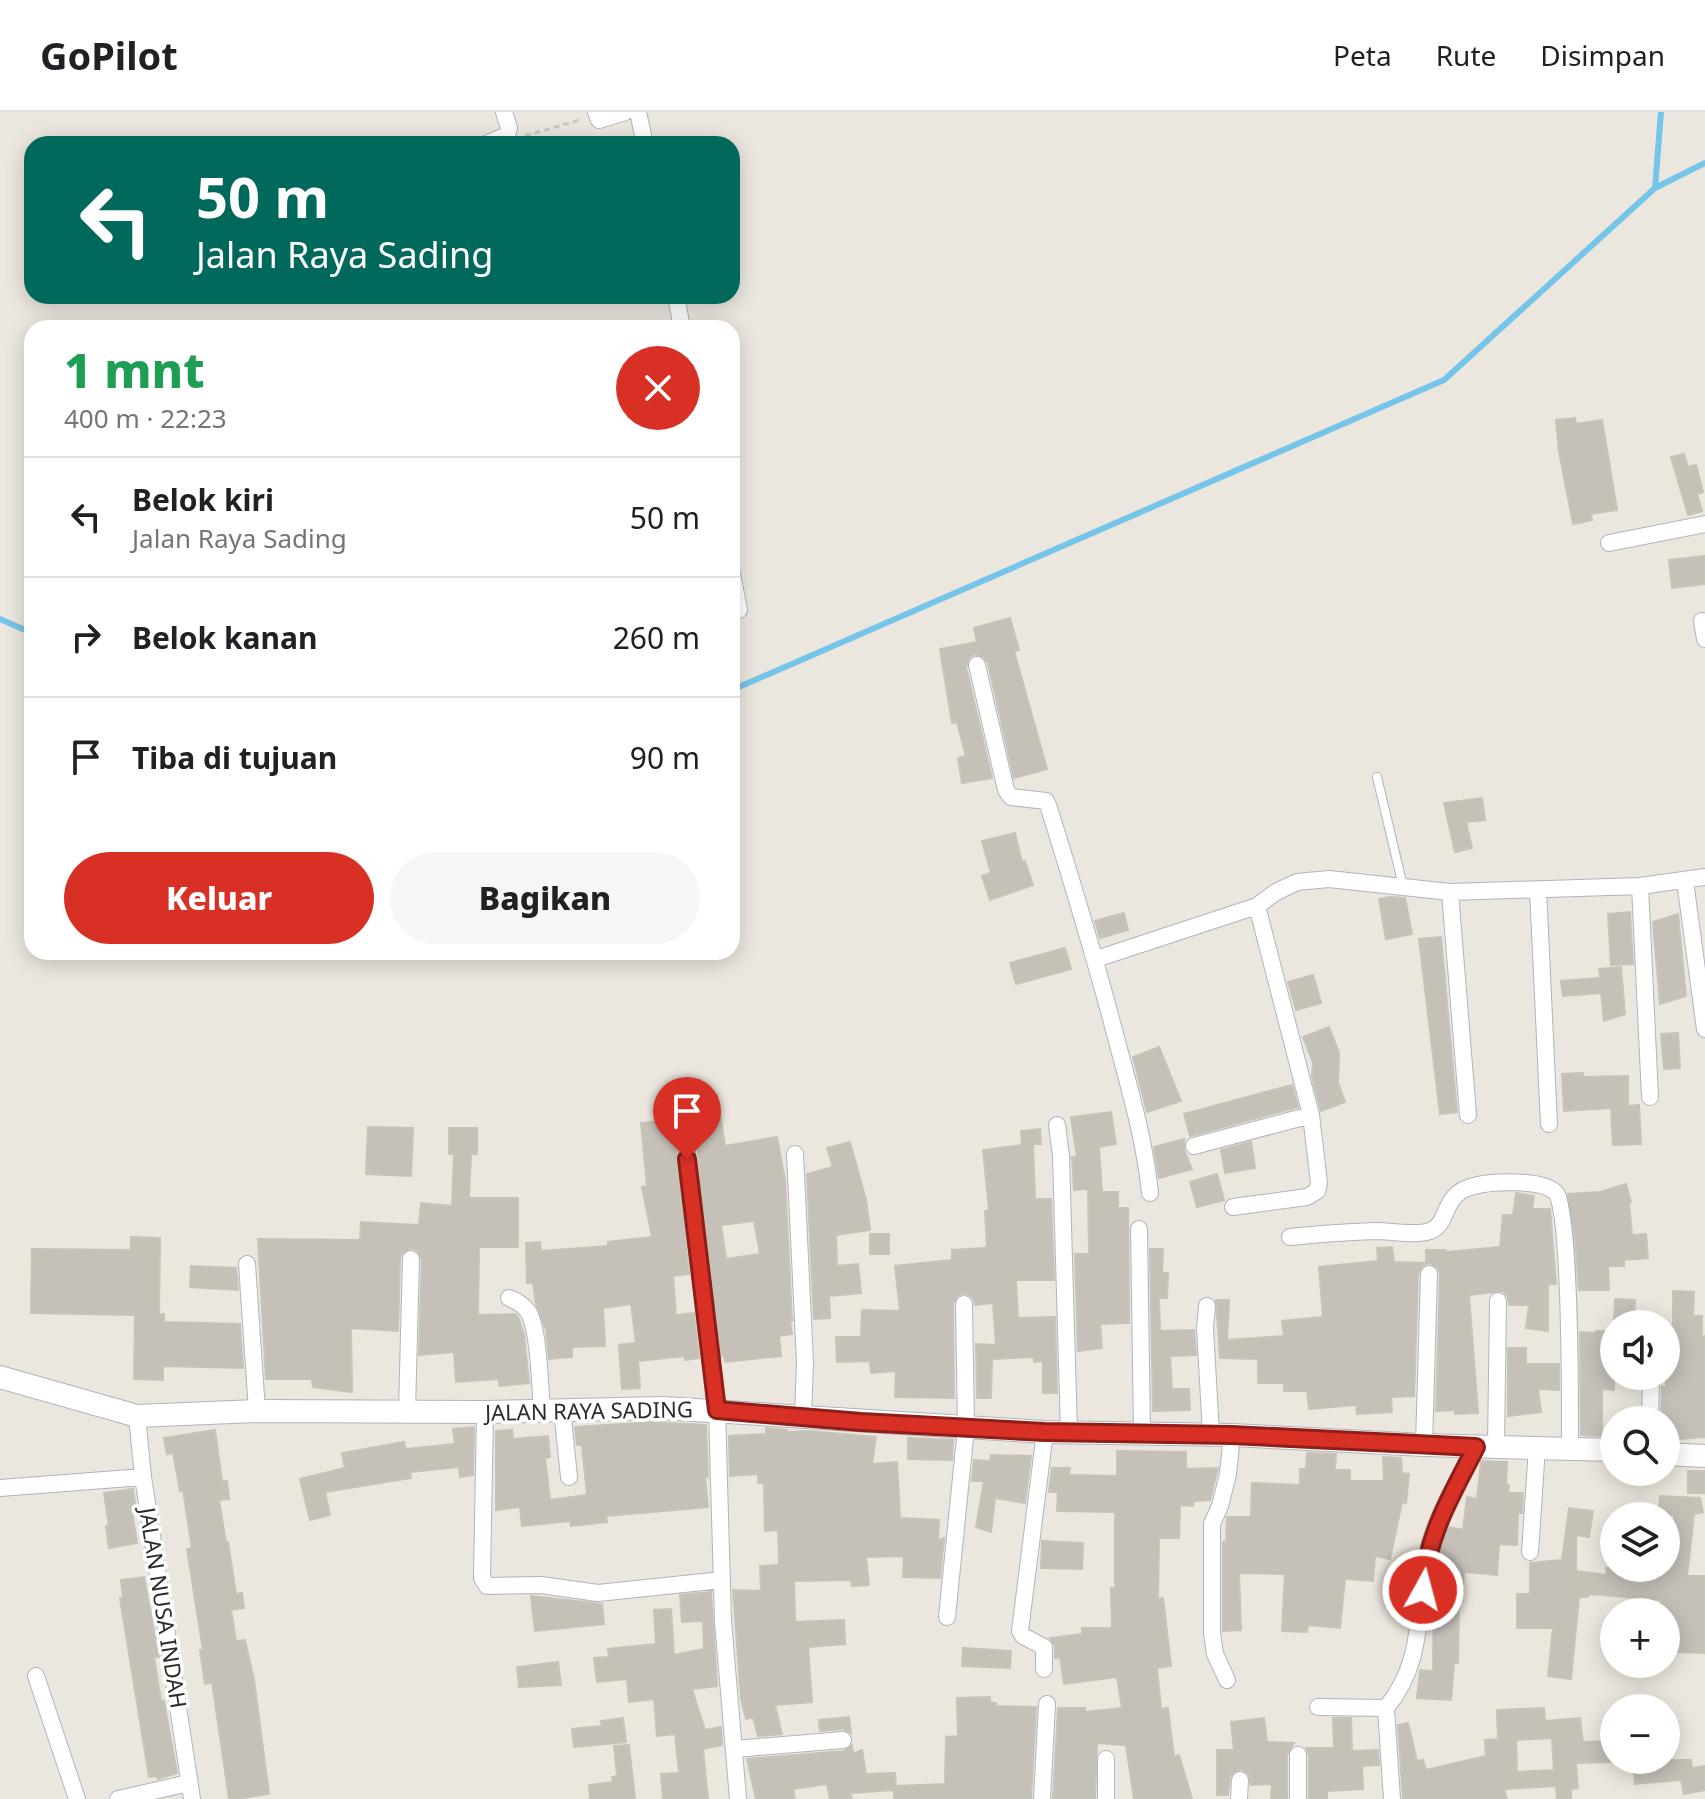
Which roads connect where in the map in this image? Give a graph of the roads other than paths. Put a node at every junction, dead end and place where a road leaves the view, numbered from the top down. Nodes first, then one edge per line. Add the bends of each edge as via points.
1 (504, 112) edge
2 (625, 112) edge
3 (638, 112) edge
4 (597, 116) edge
5 (505, 136) edge
6 (643, 136) edge
7 (1705, 524) edge
8 (1609, 543) dead end
9 (1702, 621) dead end
10 (1705, 639) edge
11 (977, 665) dead end
12 (1377, 777) dead end
13 (1705, 877) edge
14 (1685, 881) junction
15 (1403, 886) junction
16 (1640, 886) junction
17 (1538, 889) junction
18 (1450, 892) junction
19 (1257, 906) junction
20 (1096, 959) junction
21 (1705, 1029) edge
22 (1650, 1097) dead end
23 (683, 1109) dead end
24 (1311, 1115) junction
25 (1468, 1115) dead end
26 (1549, 1124) dead end
27 (1057, 1125) dead end
28 (1194, 1146) dead end
29 (795, 1154) dead end
30 (1150, 1193) dead end
31 (1233, 1207) dead end
32 (1139, 1229) dead end
33 (1290, 1237) dead end
34 (411, 1259) dead end
35 (247, 1264) dead end
36 (1429, 1274) dead end
37 (509, 1298) dead end
38 (1498, 1301) dead end
39 (964, 1304) dead end
40 (1207, 1306) dead end
41 (0, 1377) edge
42 (552, 1409) junction
43 (717, 1410) junction
44 (257, 1411) junction
45 (407, 1411) junction
46 (485, 1412) junction
47 (137, 1416) junction
48 (803, 1417) junction
49 (966, 1428) junction
50 (1045, 1432) junction
51 (1069, 1432) junction
52 (1142, 1433) junction
53 (1222, 1435) junction
54 (1424, 1445) junction
55 (1486, 1446) junction
56 (1537, 1447) junction
57 (1570, 1447) junction
58 (1600, 1449) edge
59 (1680, 1455) edge
60 (1705, 1456) edge
61 (143, 1477) junction
62 (569, 1477) dead end
63 (0, 1488) edge
64 (1530, 1552) dead end
65 (722, 1580) junction
66 (947, 1617) dead end
67 (1044, 1669) dead end
68 (36, 1676) dead end
69 (1227, 1680) dead end
70 (1047, 1704) dead end
71 (1318, 1707) dead end
72 (1386, 1708) junction
73 (843, 1740) dead end
74 (735, 1749) junction
75 (1298, 1755) dead end
76 (1106, 1759) dead end
77 (1240, 1780) dead end
78 (190, 1791) edge
79 (77, 1799) edge
80 (118, 1799) edge
81 (738, 1799) edge
82 (1042, 1799) edge
83 (1106, 1799) edge
84 (1239, 1799) edge
85 (1298, 1799) edge
86 (1392, 1799) edge

1 - 5 street via 509,128
2 - 4 street
3 - 6 street
7 - 8 street
9 - 10 street
11 - 20 street via 1006,790 1011,797 1046,801
12 - 15 lane
13 - 14 street
14 - 16 street
14 - 21 street
15 - 18 street
15 - 19 street via 1329,879 1297,882
16 - 17 street
16 - 22 street
17 - 18 street
17 - 26 street
18 - 25 street
19 - 20 street
19 - 24 street
20 - 30 street
23 - 43 street
24 - 28 street
24 - 31 street via 1317,1191 1307,1197
27 - 51 street
29 - 48 street
32 - 52 street
33 - 57 street via 1428,1231 1439,1225 1459,1190 1484,1183 1555,1191 1561,1199 1566,1252
34 - 45 street
35 - 44 street
36 - 54 street
37 - 42 street via 530,1315
38 - 55 street
39 - 49 street
40 - 53 street via 1205,1328
41 - 47 street, JALAN RAYA SADING
42 - 43 street, JALAN RAYA SADING
42 - 46 street, JALAN RAYA SADING
42 - 62 street
43 - 48 street, JALAN RAYA SADING
43 - 65 street
44 - 45 street, JALAN RAYA SADING
44 - 47 street, JALAN RAYA SADING
45 - 46 street, JALAN RAYA SADING
46 - 65 street via 484,1583 598,1593
47 - 61 street, JALAN NUSA INDAH
48 - 49 street, JALAN RAYA SADING
49 - 50 street, JALAN RAYA SADING
49 - 66 street
50 - 51 street, JALAN RAYA SADING
50 - 67 street via 1020,1631 1044,1647
51 - 52 street, JALAN RAYA SADING
52 - 53 street, JALAN RAYA SADING
53 - 54 street, JALAN RAYA SADING
53 - 69 street via 1228,1474 1212,1524 1212,1633
54 - 55 street, JALAN RAYA SADING
55 - 56 street, JALAN RAYA SADING
55 - 72 street via 1433,1534 1411,1668
56 - 57 street, JALAN RAYA SADING
56 - 64 street
57 - 58 street, JALAN RAYA SADING
59 - 60 street
61 - 63 street
61 - 78 street, JALAN NUSA INDAH
65 - 74 street
68 - 79 street
70 - 82 street
71 - 72 street
72 - 86 street
73 - 74 street
74 - 81 street
75 - 85 street
76 - 83 street
77 - 84 street
78 - 80 street

